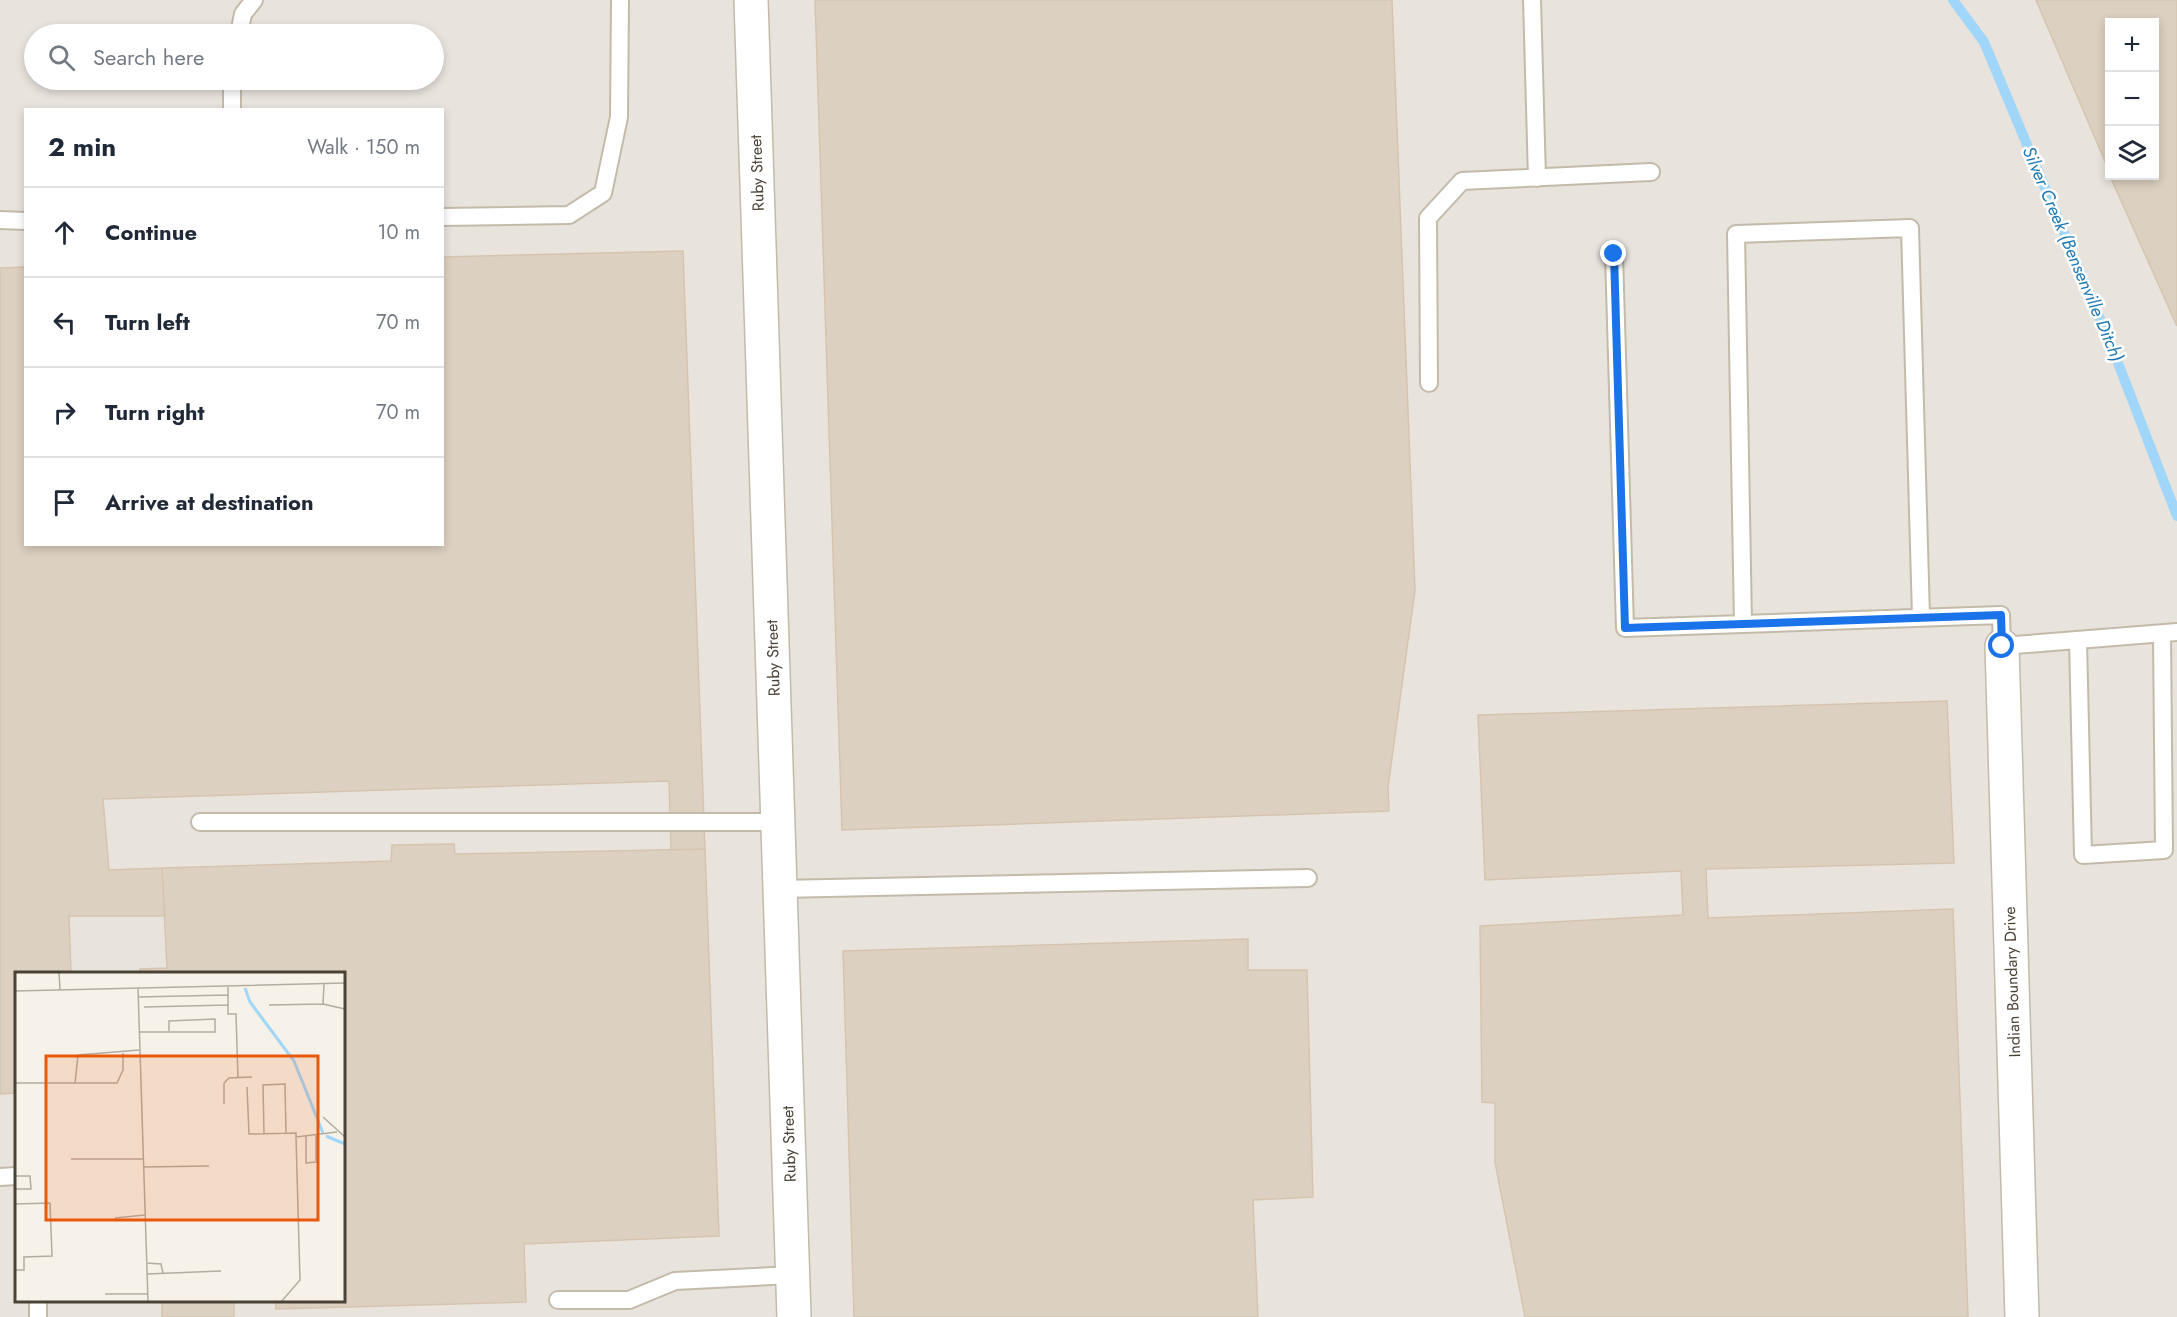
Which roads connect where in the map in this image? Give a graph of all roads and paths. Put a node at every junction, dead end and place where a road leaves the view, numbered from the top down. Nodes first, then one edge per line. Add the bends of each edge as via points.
1 (254, 0) edge
2 (620, 0) edge
3 (751, 0) edge
4 (1532, 0) edge
5 (241, 24) edge
6 (232, 90) edge
7 (232, 108) edge
8 (1651, 172) dead end
9 (1537, 178) junction
10 (444, 217) edge
11 (0, 220) edge
12 (24, 221) edge
13 (1614, 254) dead end
14 (1429, 382) dead end
15 (1921, 617) junction
16 (1743, 624) junction
17 (2170, 633) edge
18 (2078, 640) junction
19 (2002, 646) junction
20 (200, 822) dead end
21 (778, 822) junction
22 (1308, 878) dead end
23 (780, 889) junction
24 (15, 1176) edge
25 (0, 1177) edge
26 (793, 1275) junction
27 (558, 1300) dead end
28 (795, 1317) edge
29 (2022, 1317) edge

1 - 5 lane via 243,14
2 - 10 lane via 619,117 603,193 569,215
3 - 21 street, Ruby Street
4 - 9 lane
6 - 7 lane
8 - 9 lane
9 - 14 lane via 1462,181 1428,218
11 - 12 lane
13 - 16 lane via 1625,628
15 - 16 lane
15 - 16 lane via 1910,228 1748,233 1736,234
15 - 19 lane via 2001,615
17 - 18 lane
17 - 18 lane via 2164,850 2083,855
18 - 19 lane
19 - 29 street, Indian Boundary Drive
20 - 21 lane
21 - 23 street, Ruby Street
22 - 23 lane
23 - 26 street, Ruby Street
24 - 25 lane
26 - 27 lane via 675,1281 629,1300
26 - 28 street, Ruby Street

